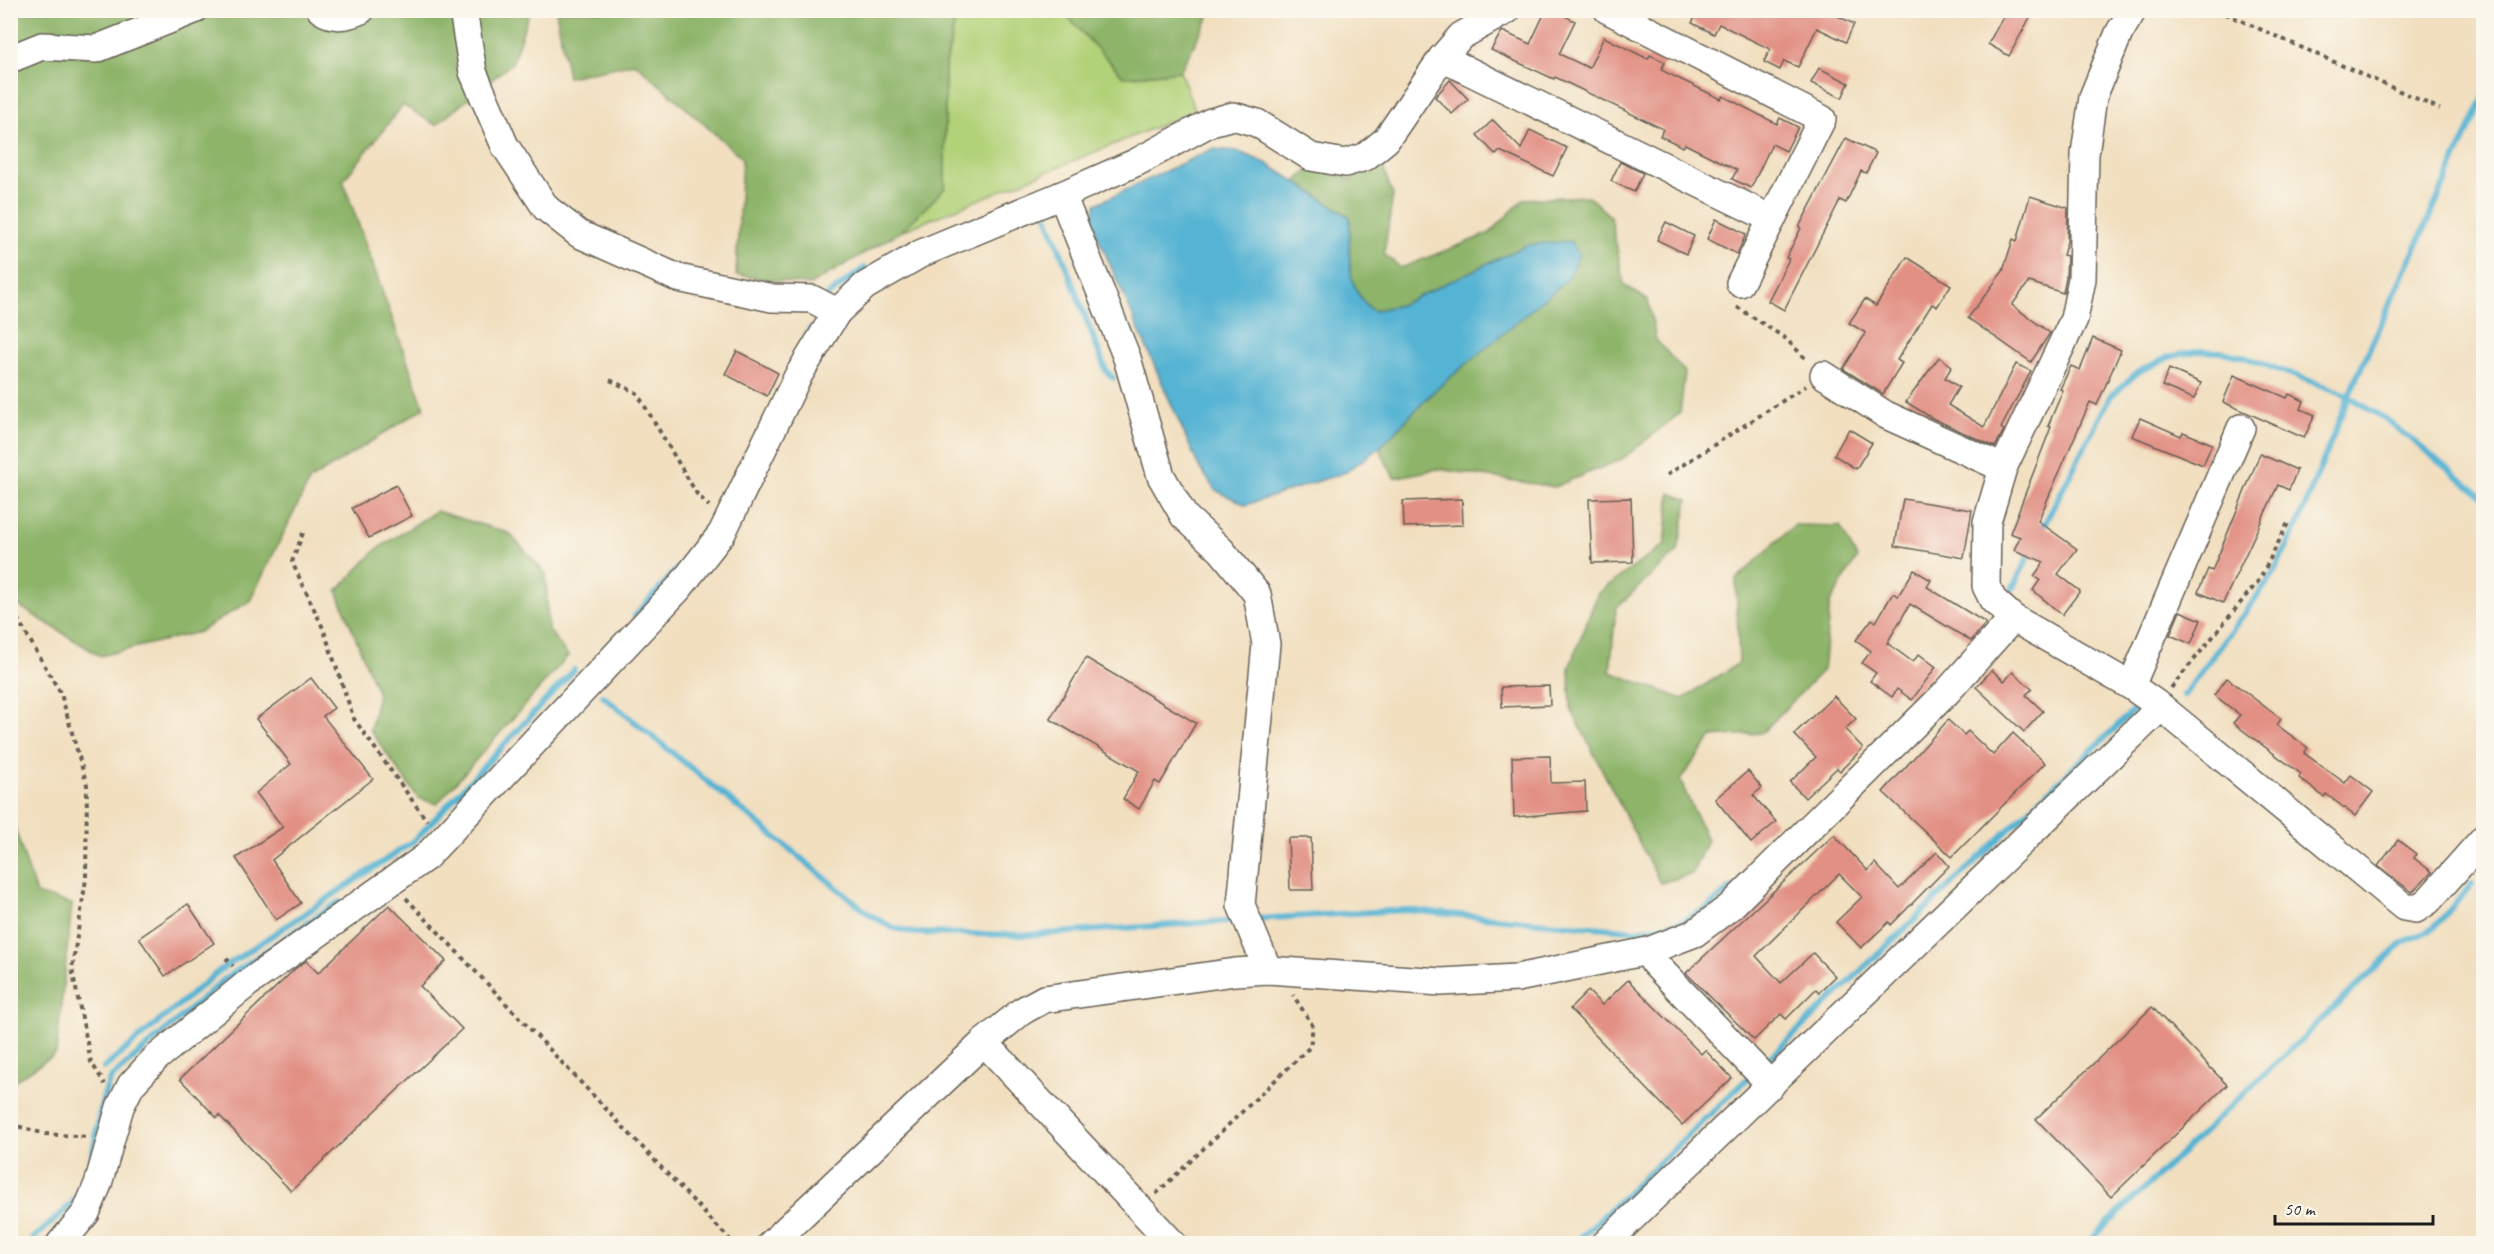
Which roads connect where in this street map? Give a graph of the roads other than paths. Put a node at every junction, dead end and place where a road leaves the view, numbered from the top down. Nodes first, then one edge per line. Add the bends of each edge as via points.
1 (194, 10) edge
2 (321, 10) edge
3 (361, 10) edge
4 (463, 10) edge
5 (1507, 10) edge
6 (1608, 10) edge
7 (2133, 10) edge
8 (1442, 58) junction
9 (10, 59) edge
10 (1062, 195) junction
11 (1773, 219) junction
12 (1736, 293) road end
13 (837, 312) junction
14 (1824, 375) road end
15 (2241, 428) dead end
16 (2003, 468) junction
17 (2013, 618) junction
18 (2131, 686) junction
19 (2161, 707) junction
20 (2484, 838) edge
21 (1648, 951) junction
22 (1268, 970) junction
23 (984, 1042) junction
24 (1771, 1085) junction
25 (60, 1244) edge
26 (771, 1244) edge
27 (1173, 1244) edge
28 (1605, 1244) edge

1 - 9 street via 96,49 42,46
2 - 3 street via 329,15 348,16
4 - 13 street via 473,72 505,146 546,208 579,234 678,278 772,298 812,299
5 - 8 street via 1461,36
6 - 11 street via 1822,119
7 - 16 street via 2119,33 2093,97 2085,154 2082,279 2074,319
8 - 10 street via 1386,140 1365,157 1345,163 1311,156 1257,123 1233,116 1211,122 1137,162
8 - 11 street
10 - 13 street via 922,253 865,286
10 - 22 street via 1127,358 1161,476 1184,516 1221,550 1257,594 1266,644 1242,905
11 - 12 street
13 - 25 street via 798,376 727,523 679,588 439,845 393,884 248,983 147,1068 131,1085 120,1107 86,1213
14 - 16 street via 1886,416
15 - 18 street
16 - 17 street via 1987,522 1986,586 1993,600
17 - 18 street
17 - 21 street via 1947,692 1731,906 1695,933
18 - 19 street
19 - 20 street via 2404,907 2416,909 2428,901
19 - 24 street
21 - 22 street via 1517,978 1441,982
21 - 24 street via 1654,963
22 - 23 street via 1044,999 1022,1011
23 - 26 street
23 - 27 street
24 - 28 street

